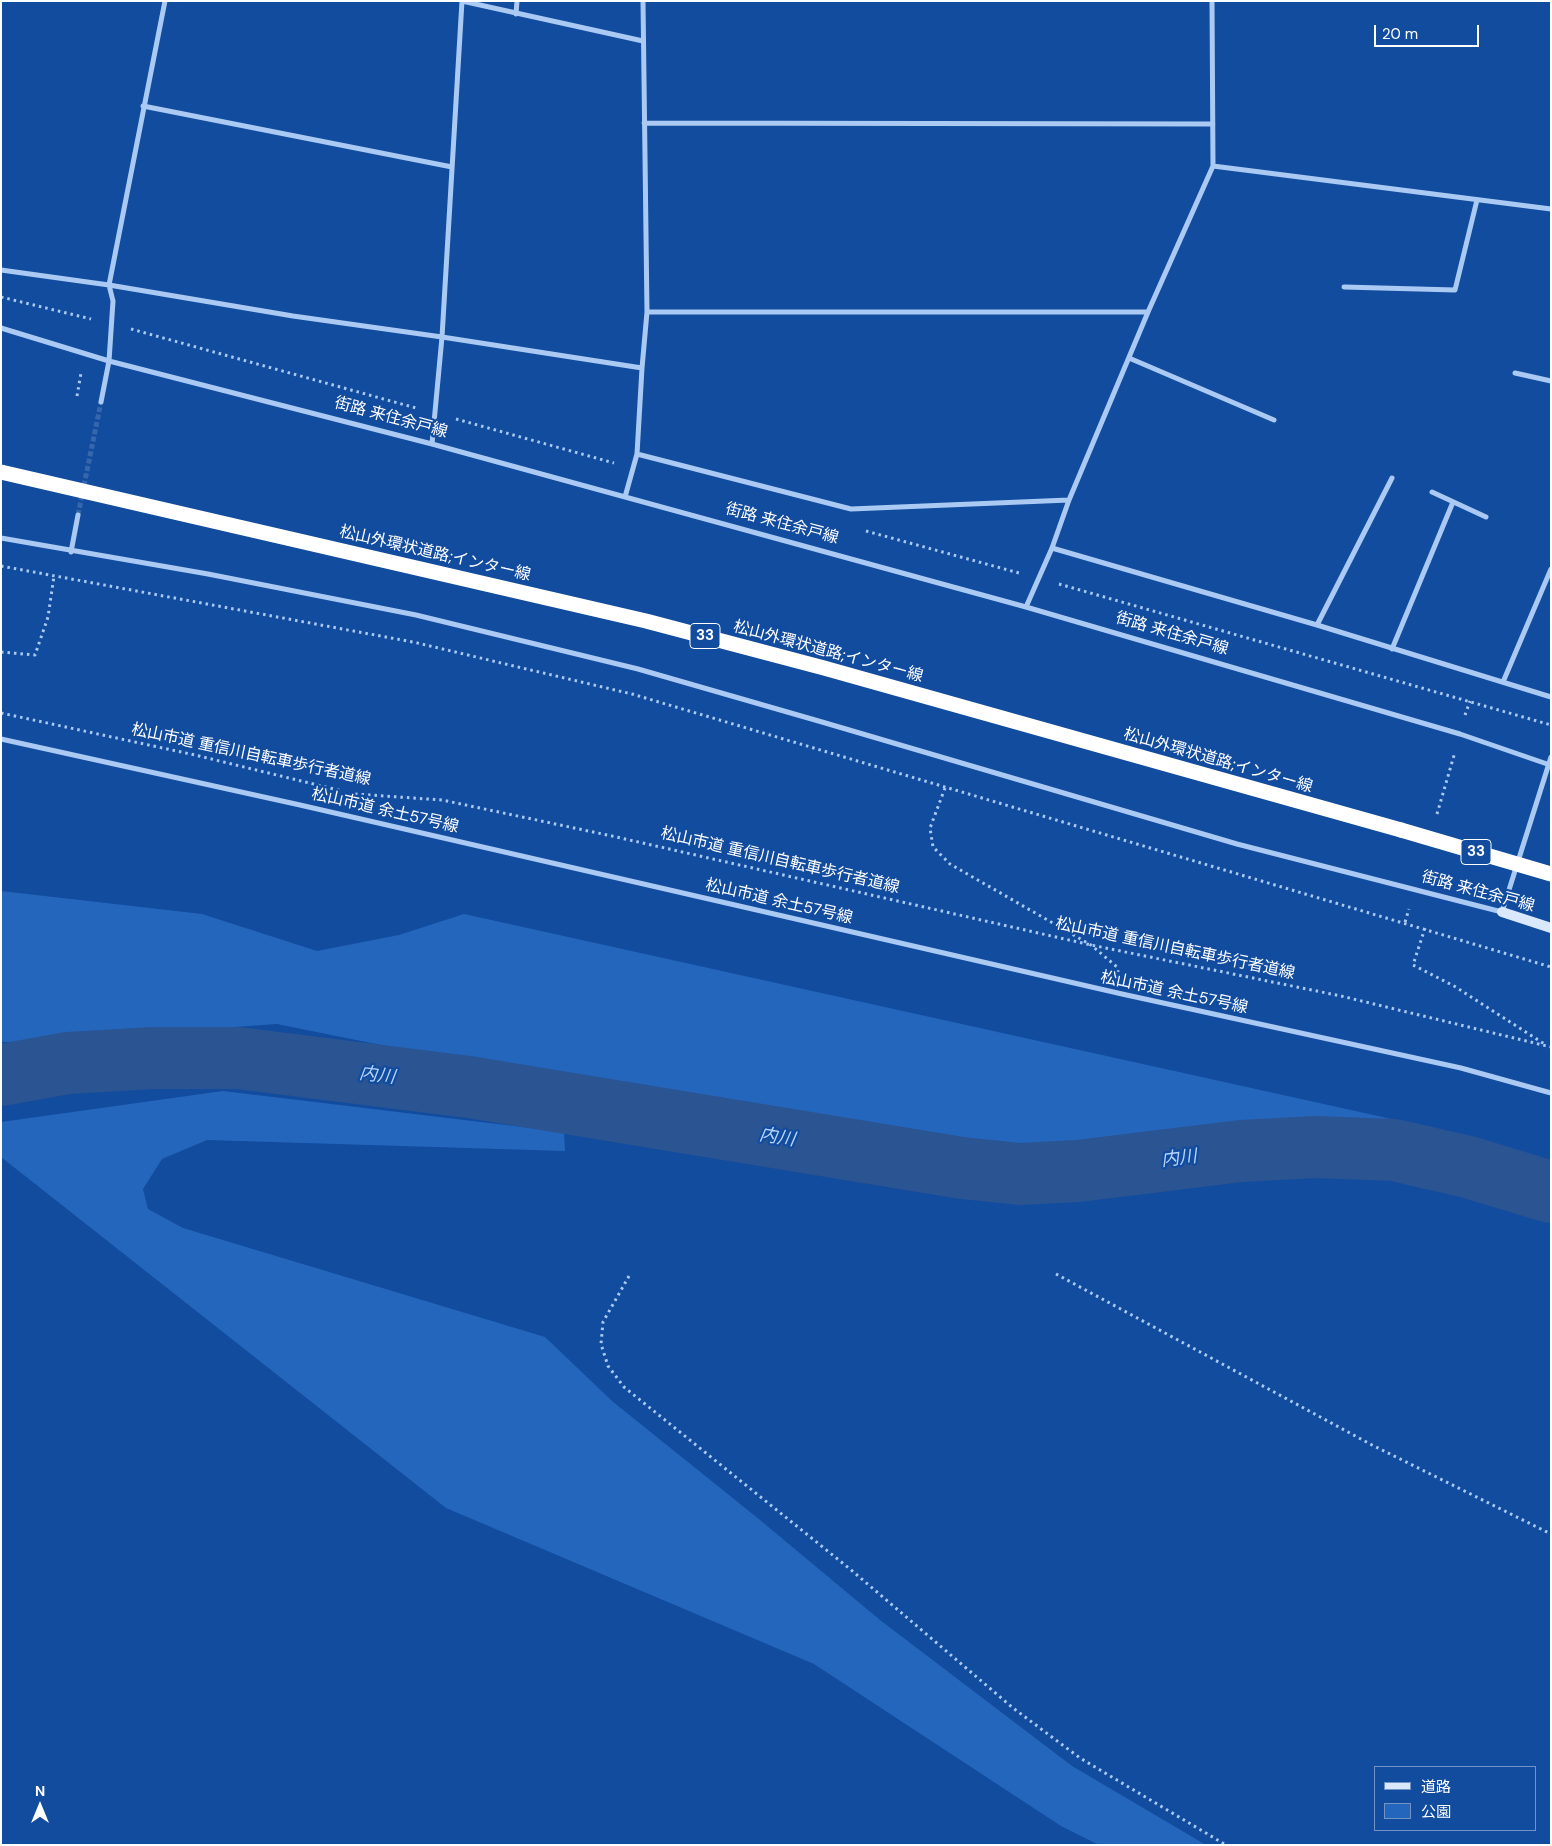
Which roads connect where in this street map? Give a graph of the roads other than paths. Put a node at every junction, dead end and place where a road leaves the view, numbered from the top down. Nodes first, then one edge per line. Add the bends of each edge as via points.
1 (165, 1) edge
2 (462, 1) edge
3 (517, 1) edge
4 (643, 1) edge
5 (1212, 1) edge
6 (516, 14) junction
7 (643, 41) junction
8 (143, 106) junction
9 (644, 123) junction
10 (1213, 124) junction
11 (1213, 166) junction
12 (452, 167) junction
13 (1477, 200) junction
14 (1551, 209) edge
15 (1, 270) edge
16 (109, 284) junction
17 (1344, 288) dead end
18 (647, 312) junction
19 (1148, 312) junction
20 (1, 328) edge
21 (442, 337) junction
22 (1129, 358) junction
23 (109, 361) junction
24 (642, 368) junction
25 (1515, 373) dead end
26 (1551, 381) edge
27 (101, 402) tunnel mouth
28 (1274, 420) dead end
29 (432, 444) junction
30 (637, 454) junction
31 (1, 472) edge
32 (1392, 478) dead end
33 (1432, 492) dead end
34 (625, 497) junction
35 (1068, 500) junction
36 (1453, 502) junction
37 (78, 515) tunnel mouth
38 (1486, 517) dead end
39 (1, 538) edge
40 (1052, 548) junction
41 (70, 552) junction
42 (1551, 569) edge
43 (1026, 607) junction
44 (1317, 625) junction
45 (1392, 649) junction
46 (1503, 682) junction
47 (1551, 697) edge
48 (1, 739) edge
49 (1551, 757) edge
50 (1549, 765) edge
51 (1551, 874) edge
52 (1502, 912) junction
53 (1551, 928) edge
54 (1551, 1093) edge

1 - 8 street
2 - 6 street
2 - 12 street
3 - 6 street
4 - 7 street
5 - 10 street
6 - 7 street
7 - 9 street
8 - 12 street
8 - 16 street
9 - 10 street
9 - 18 street
10 - 11 street
11 - 13 street
11 - 19 street
12 - 21 street
13 - 14 street
13 - 17 street via 1455,290
15 - 16 street
16 - 21 street via 293,316
16 - 23 street via 113,301
18 - 19 street
18 - 24 street
19 - 22 street
20 - 23 street, 街路 来住余戸線
21 - 24 street
21 - 29 street
22 - 28 street
22 - 35 street
23 - 27 street
23 - 29 street, 街路 来住余戸線
24 - 30 street
25 - 26 street
29 - 34 street, 街路 来住余戸線
30 - 34 street
30 - 35 street via 850,508
31 - 51 highway, 松山外環状道路;インター線 / 33, bridge via 655,623
32 - 44 street
33 - 36 street
34 - 43 street, 街路 来住余戸線
35 - 40 street
36 - 38 street
36 - 45 street
37 - 41 street
39 - 41 street, 街路 来住余戸線
40 - 43 street
40 - 44 street
41 - 52 street, 街路 来住余戸線 via 208,574 416,615 638,669 1237,844
42 - 46 street
43 - 50 street, 街路 来住余戸線 via 1460,734
44 - 45 street
45 - 46 street
46 - 47 street
48 - 54 street, 松山市道 余土57号線 via 1461,1068
49 - 50 street
50 - 52 street
52 - 53 street, 街路 来住余戸線

